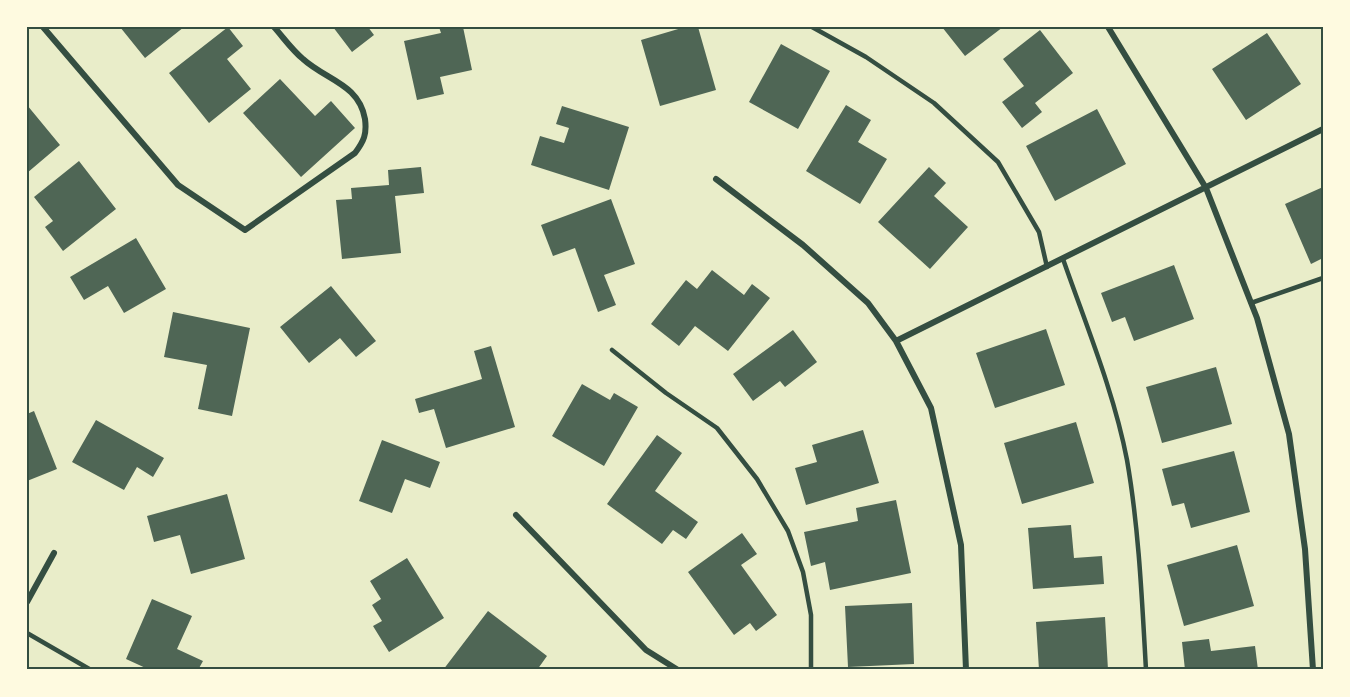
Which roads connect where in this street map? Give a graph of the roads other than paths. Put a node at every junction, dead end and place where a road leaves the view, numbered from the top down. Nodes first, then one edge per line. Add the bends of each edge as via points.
1 (43, 27) edge
2 (274, 27) edge
3 (812, 27) edge
4 (1108, 27) edge
5 (1323, 129) edge
6 (716, 179) dead end
7 (1206, 188) junction
8 (1063, 260) junction
9 (1047, 267) junction
10 (1323, 278) edge
11 (1251, 303) junction
12 (896, 341) junction
13 (612, 350) dead end
14 (516, 515) dead end
15 (54, 553) dead end
16 (27, 602) edge
17 (27, 633) edge
18 (91, 670) edge
19 (678, 670) edge
20 (811, 670) edge
21 (966, 670) edge
22 (1146, 670) edge
23 (1312, 670) edge

1 - 2 street via 178,185 245,230 355,153 367,129 362,105 354,94 303,59
3 - 9 lane via 866,57 934,103 998,162 1039,232
4 - 7 street
5 - 7 street
6 - 12 street via 802,245 868,303
7 - 8 street
7 - 11 street
8 - 9 street
8 - 22 lane via 1126,458 1136,519
9 - 12 street
10 - 11 lane
11 - 23 street via 1289,434 1305,549
12 - 21 street via 931,408 950,488 961,545
13 - 20 lane via 717,428 757,479 788,531 803,572 811,615
14 - 19 street via 646,650
15 - 16 street
17 - 18 lane

